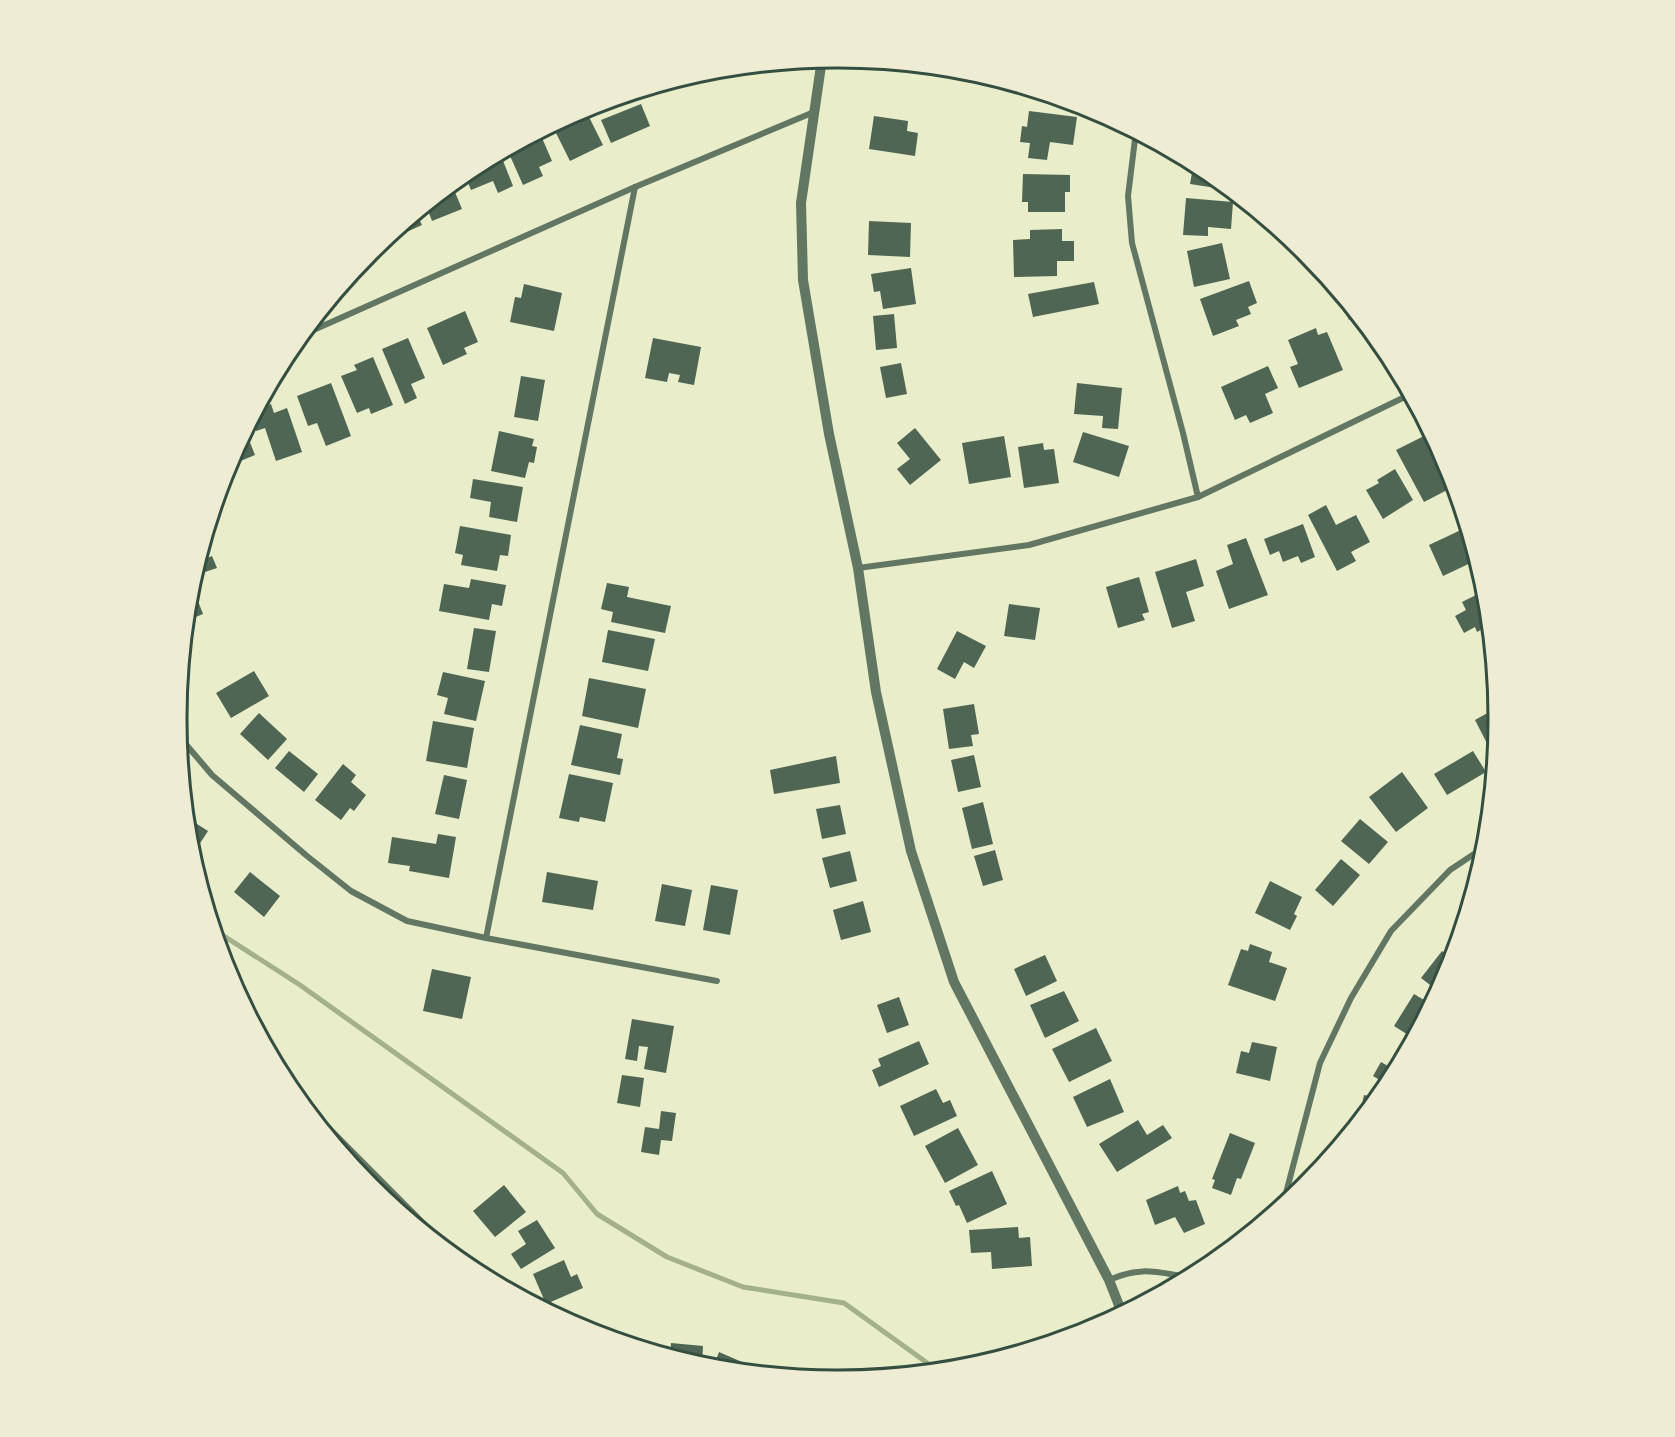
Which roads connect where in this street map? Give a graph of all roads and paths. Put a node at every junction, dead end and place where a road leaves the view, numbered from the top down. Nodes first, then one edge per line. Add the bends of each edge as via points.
1 (820, 68) edge
2 (814, 112) junction
3 (1135, 140) edge
4 (635, 187) junction
5 (316, 329) edge
6 (1403, 398) edge
7 (1198, 497) junction
8 (858, 568) junction
9 (188, 746) edge
10 (1474, 854) edge
11 (486, 938) junction
12 (717, 981) dead end
13 (345, 1144) edge
14 (1287, 1189) edge
15 (410, 1209) edge
16 (1174, 1275) edge
17 (1109, 1280) junction
18 (1119, 1305) edge

1 - 2 street
2 - 4 street
2 - 8 street via 801,203 803,280 829,434
3 - 7 street via 1128,196 1132,243
4 - 5 street
4 - 11 street
6 - 7 street
7 - 8 street via 1029,545
8 - 17 street via 876,692 911,851 954,982
9 - 11 street via 212,775 351,891 407,921
10 - 14 street via 1450,870 1391,931 1351,998 1320,1063
11 - 12 street
13 - 15 street
16 - 17 street via 1129,1271
17 - 18 street

